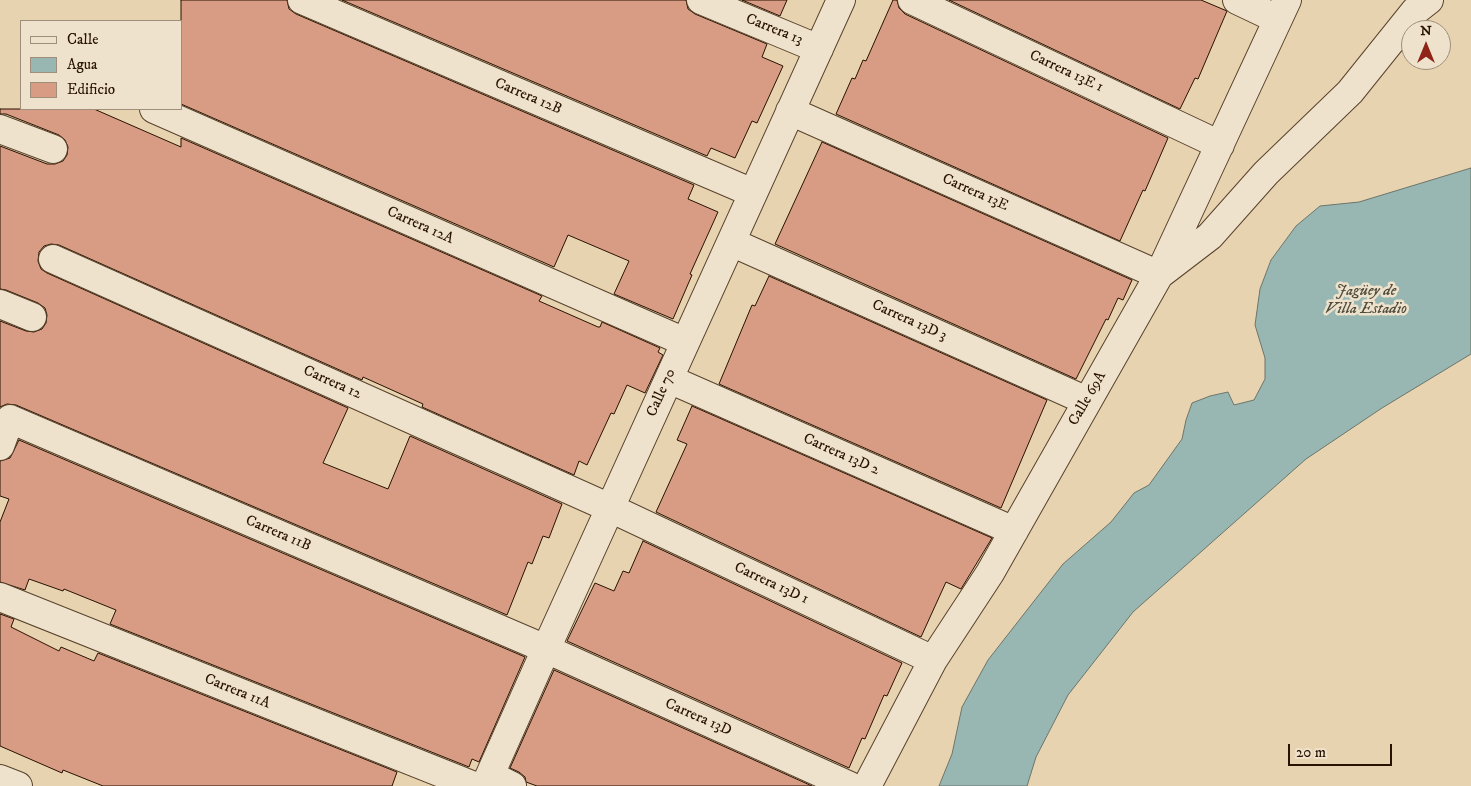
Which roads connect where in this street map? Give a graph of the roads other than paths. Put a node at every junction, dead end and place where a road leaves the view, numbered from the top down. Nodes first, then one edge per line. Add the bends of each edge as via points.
1 (302, 0) edge
2 (701, 0) edge
3 (841, 0) edge
4 (912, 0) edge
5 (1237, 0) edge
6 (1429, 0) edge
7 (1282, 10) edge
8 (818, 48) junction
9 (156, 110) edge
10 (790, 112) junction
11 (0, 129) edge
12 (1220, 145) junction
13 (53, 149) dead end
14 (753, 193) junction
15 (731, 242) junction
16 (53, 259) dead end
17 (1159, 275) junction
18 (0, 304) edge
19 (32, 317) dead end
20 (685, 342) junction
21 (669, 379) junction
22 (1087, 401) junction
23 (0, 446) edge
24 (610, 508) junction
25 (1014, 531) junction
26 (0, 597) edge
27 (546, 649) junction
28 (933, 660) junction
29 (0, 779) edge
30 (490, 783) edge
31 (18, 786) edge
32 (850, 786) edge
33 (867, 786) edge

1 - 14 street, Carrera 12B
2 - 8 street, Carrera 13
3 - 8 street, Calle 70
4 - 12 street, Carrera 13E 1
5 - 7 street
6 - 17 street via 1415,11 1350,92 1266,173 1210,236
7 - 12 street, Calle 69A
8 - 10 street, Calle 70
9 - 20 street, Carrera 12A
10 - 14 street, Calle 70
10 - 17 street, Carrera 13E
11 - 13 street
12 - 17 street, Calle 69A
14 - 15 street, Calle 70
15 - 20 street, Calle 70
15 - 22 street, Carrera 13D 3
16 - 24 street, Carrera 12
17 - 22 street, Calle 69A
18 - 19 street
20 - 21 street, Calle 70
21 - 24 street, Calle 70
21 - 25 street, Carrera 13D 2
22 - 25 street, Calle 69A
23 - 27 street, Carrera 11B via 10,419
24 - 27 street, Calle 70
24 - 28 street, Carrera 13D 1
25 - 28 street, Calle 69A
26 - 30 street, Carrera 11A
27 - 30 street, Calle 70
27 - 32 street, Carrera 13D
28 - 33 street, Calle 69A
29 - 31 street

